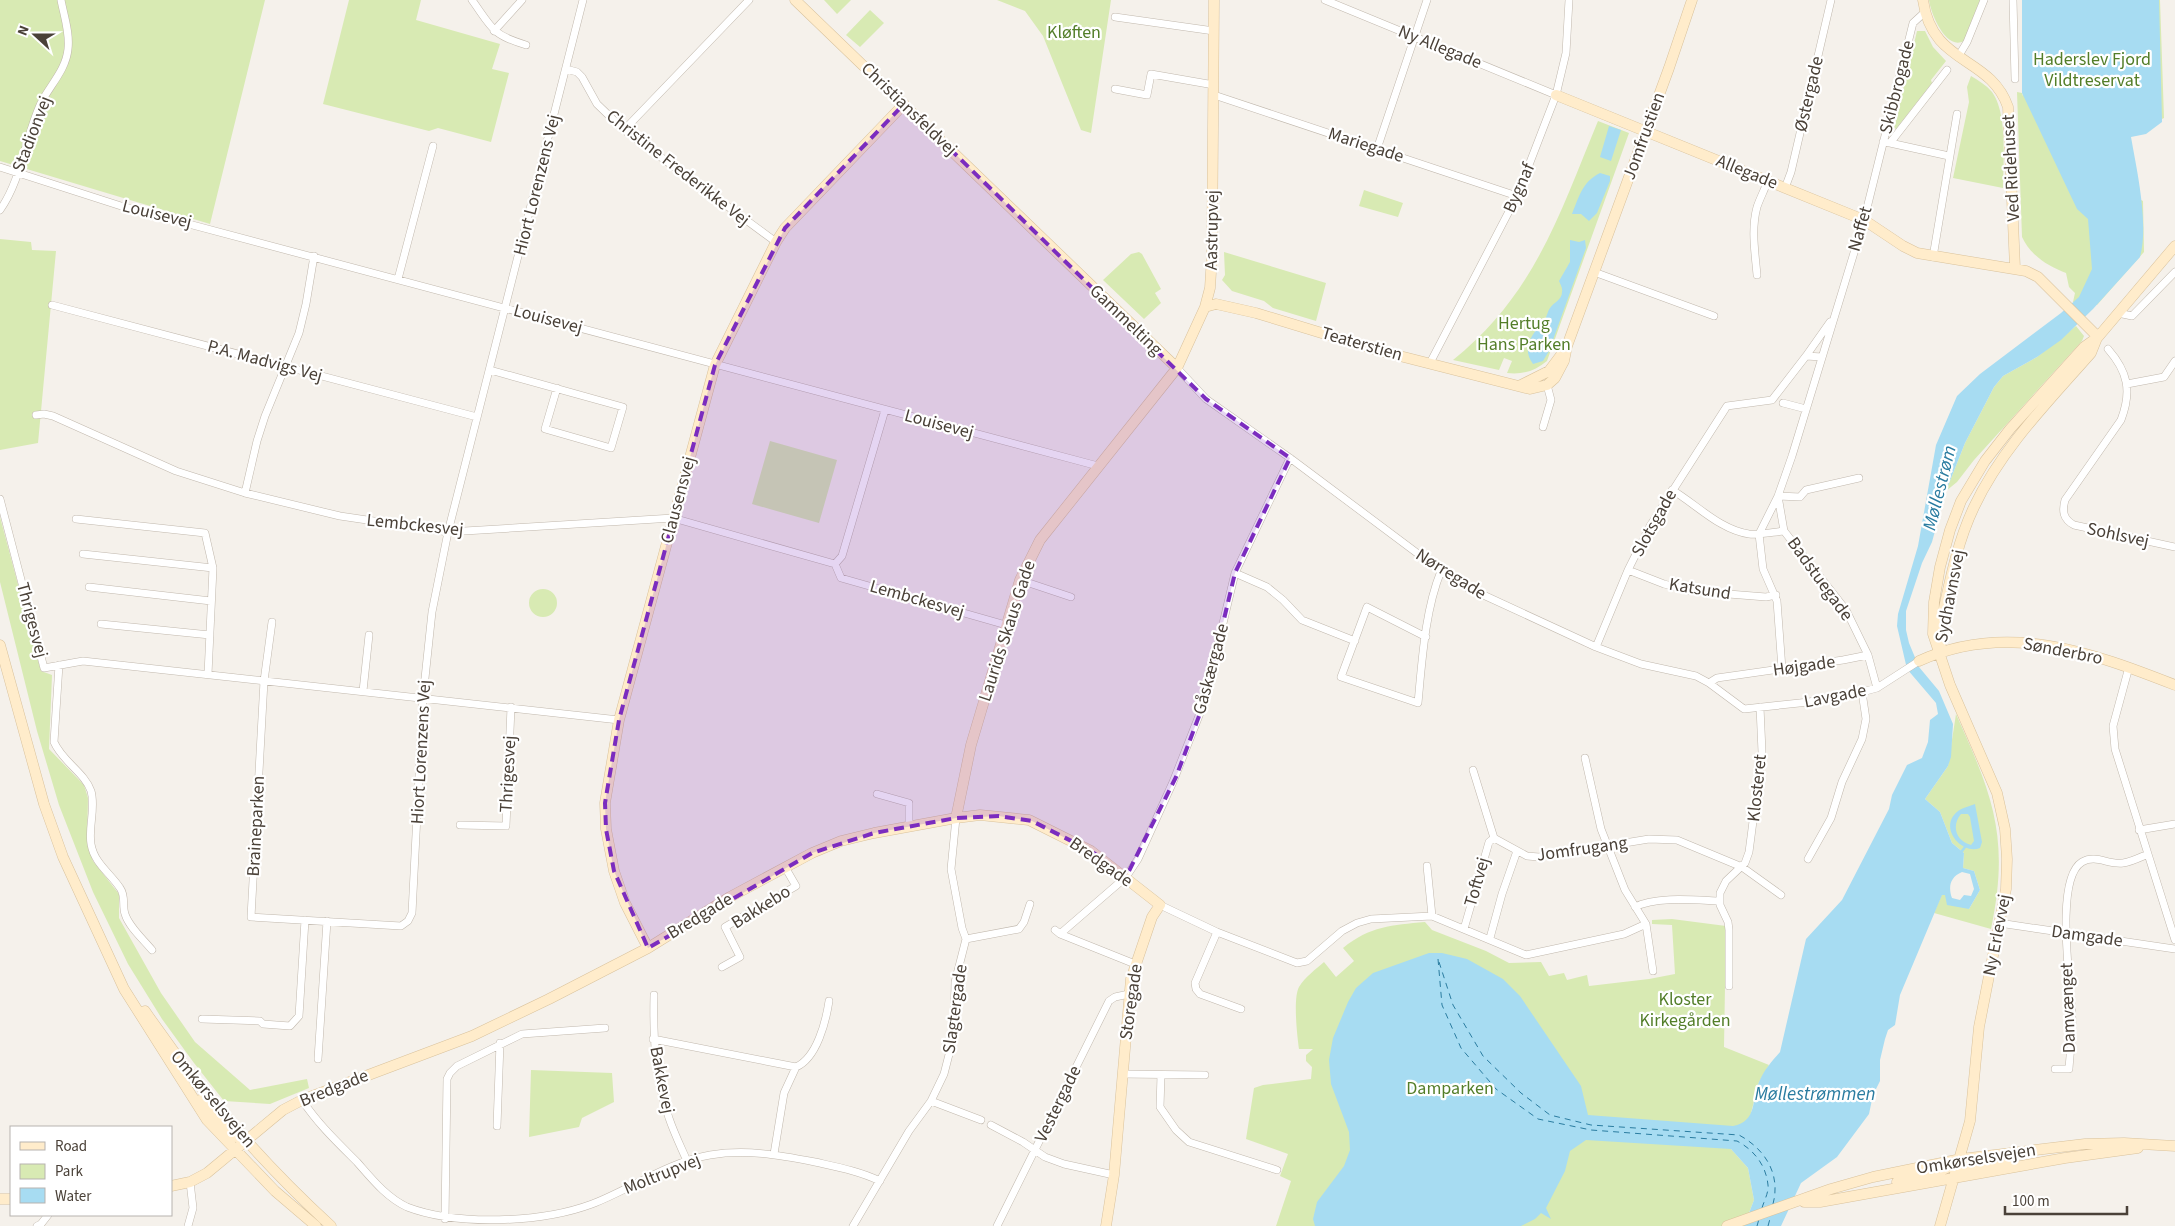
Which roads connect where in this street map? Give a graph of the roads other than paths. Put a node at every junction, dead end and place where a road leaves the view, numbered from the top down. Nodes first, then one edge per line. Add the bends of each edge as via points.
1 (61, 0) edge
2 (472, 0) edge
3 (522, 0) edge
4 (583, 0) edge
5 (749, 0) edge
6 (796, 0) edge
7 (1214, 0) edge
8 (1324, 0) edge
9 (1427, 0) edge
10 (1568, 0) edge
11 (1692, 0) edge
12 (1831, 0) edge
13 (1923, 0) edge
14 (1984, 0) edge
15 (2013, 0) edge
16 (1925, 12) junction
17 (1115, 17) dead end
18 (494, 31) junction
19 (1214, 31) junction
20 (1415, 37) junction
21 (526, 45) dead end
22 (1958, 57) junction
23 (566, 69) junction
24 (1947, 70) dead end
25 (2015, 79) dead end
26 (1115, 89) dead end
27 (1214, 90) junction
28 (1556, 95) junction
29 (904, 104) junction
30 (1957, 114) dead end
31 (624, 130) junction
32 (1646, 131) junction
33 (1886, 142) junction
34 (433, 146) dead end
35 (1378, 149) junction
36 (1949, 156) junction
37 (0, 167) edge
38 (17, 173) junction
39 (1768, 180) junction
40 (1785, 188) junction
41 (1517, 196) junction
42 (0, 210) edge
43 (1022, 217) joint
44 (1864, 220) junction
45 (776, 242) junction
46 (2175, 246) edge
47 (314, 256) junction
48 (1933, 257) junction
49 (2015, 268) junction
50 (1594, 272) junction
51 (2175, 272) edge
52 (1757, 275) dead end
53 (398, 278) junction
54 (52, 305) dead end
55 (505, 307) junction
56 (1205, 307) junction
57 (2118, 313) junction
58 (1714, 316) dead end
59 (1835, 316) junction
60 (2098, 337) junction
61 (1567, 346) junction
62 (2108, 349) dead end
63 (1806, 356) junction
64 (1822, 357) junction
65 (2175, 361) edge
66 (1430, 363) junction
67 (715, 365) junction
68 (286, 367) junction
69 (1177, 368) junction
70 (490, 370) junction
71 (2127, 384) junction
72 (1547, 385) junction
73 (1518, 386) junction
74 (557, 388) junction
75 (1783, 404) dead end
76 (1726, 406) joint
77 (1806, 409) junction
78 (885, 410) junction
79 (36, 415) dead end
80 (478, 417) junction
81 (1233, 418) joint
82 (1543, 427) dead end
83 (1290, 458) junction
84 (1098, 466) junction
85 (1859, 478) dead end
86 (1672, 490) junction
87 (246, 493) junction
88 (1778, 496) junction
89 (0, 499) edge
90 (673, 518) junction
91 (76, 519) dead end
92 (1784, 530) junction
93 (448, 532) junction
94 (1759, 534) junction
95 (2175, 547) edge
96 (83, 554) dead end
97 (835, 564) junction
98 (213, 568) junction
99 (1628, 570) junction
100 (1440, 571) junction
101 (1235, 573) junction
102 (1020, 580) junction
103 (90, 587) dead end
104 (1776, 595) junction
105 (1071, 597) dead end
106 (212, 601) junction
107 (272, 622) dead end
108 (101, 624) dead end
109 (1006, 625) junction
110 (210, 635) junction
111 (369, 635) dead end
112 (1426, 637) junction
113 (1355, 641) junction
114 (0, 644) edge
115 (1596, 647) junction
116 (1940, 651) junction
117 (1868, 654) junction
118 (1919, 661) joint
119 (59, 665) junction
120 (2129, 667) junction
121 (1782, 669) junction
122 (208, 674) junction
123 (264, 681) junction
124 (1709, 683) junction
125 (2175, 685) edge
126 (1877, 688) junction
127 (363, 691) junction
128 (1862, 692) junction
129 (423, 697) junction
130 (511, 707) junction
131 (1760, 707) junction
132 (1744, 709) joint
133 (619, 720) junction
134 (1586, 758) dead end
135 (1474, 770) dead end
136 (877, 794) dead end
137 (956, 818) junction
138 (2175, 824) edge
139 (460, 825) dead end
140 (909, 827) junction
141 (2139, 830) junction
142 (1494, 838) junction
143 (1607, 847) junction
144 (1517, 851) junction
145 (2148, 854) junction
146 (1808, 859) dead end
147 (1426, 866) dead end
148 (785, 867) junction
149 (1742, 867) junction
150 (1126, 877) junction
151 (1781, 894) dead end
152 (1719, 901) junction
153 (1030, 904) dead end
154 (1160, 905) junction
155 (1635, 908) junction
156 (1432, 916) junction
157 (305, 920) junction
158 (327, 921) junction
159 (1999, 923) junction
160 (1646, 924) junction
161 (1464, 929) junction
162 (1217, 932) junction
163 (2065, 932) junction
164 (1490, 938) junction
165 (966, 939) junction
166 (2175, 940) edge
167 (648, 948) junction
168 (2175, 949) edge
169 (152, 950) dead end
170 (112, 960) junction
171 (1135, 964) junction
172 (722, 967) dead end
173 (1654, 970) dead end
174 (1729, 986) dead end
175 (1129, 994) junction
176 (654, 995) dead end
177 (830, 1001) dead end
178 (1241, 1009) dead end
179 (202, 1019) dead end
180 (605, 1028) dead end
181 (653, 1039) junction
182 (500, 1043) junction
183 (318, 1058) dead end
184 (796, 1067) junction
185 (2055, 1069) dead end
186 (1122, 1074) junction
187 (1162, 1075) junction
188 (1205, 1075) dead end
189 (182, 1082) junction
190 (302, 1100) junction
191 (931, 1100) junction
192 (981, 1120) dead end
193 (991, 1125) dead end
194 (497, 1126) dead end
195 (247, 1141) junction
196 (2158, 1145) junction
197 (2175, 1146) edge
198 (2041, 1148) junction
199 (234, 1150) junction
200 (1035, 1150) junction
201 (774, 1154) junction
202 (1961, 1158) junction
203 (687, 1161) junction
204 (1278, 1170) dead end
205 (1114, 1175) junction
206 (1955, 1178) junction
207 (880, 1181) junction
208 (190, 1182) junction
209 (172, 1186) edge
210 (1871, 1194) junction
211 (1798, 1202) junction
212 (314, 1211) junction
213 (47, 1216) edge
214 (445, 1219) junction
215 (38, 1226) edge
216 (188, 1226) edge
217 (316, 1226) edge
218 (331, 1226) edge
219 (853, 1226) edge
220 (997, 1226) edge
221 (1106, 1226) edge
222 (1727, 1226) edge
223 (1940, 1226) edge

1 - 38 street, Stadionvej via 68,32 66,62 41,104
2 - 18 street
3 - 18 street
4 - 23 street, Hiort Lorenzens Vej
5 - 31 street
6 - 29 street, Christiansfeldvej
7 - 19 street, Aastrupvej
8 - 20 street, Ny Allegade
9 - 20 street
10 - 28 street, Bygnaf via 1566,53
11 - 32 street, Jomfrustien
12 - 40 street, Østergade
13 - 16 street
14 - 22 street
15 - 25 street
16 - 22 street, Ved Ridehuset via 1934,33
16 - 33 street, Skibbrogade via 1913,23
17 - 19 street
18 - 21 street
19 - 27 street, Aastrupvej
20 - 28 street, Ny Allegade
20 - 35 street
22 - 49 street, Ved Ridehuset via 1993,80 2008,107
23 - 31 street, Christine Frederikke Vej via 582,77 598,104
23 - 55 street, Hiort Lorenzens Vej
24 - 33 street, Skibbrogade
26 - 27 street via 1147,95 1151,74
27 - 35 street, Mariegade
27 - 56 street, Aastrupvej via 1211,280
28 - 32 street, Allegade
28 - 41 street, Bygnaf
29 - 43 street, Christiansfeldvej
29 - 45 street, Clausensvej via 785,228
30 - 36 street
31 - 45 street, Christine Frederikke Vej
32 - 39 street, Allegade
32 - 50 street, Jomfrustien
33 - 36 street
33 - 44 street, Naffet
34 - 53 street
35 - 41 street, Mariegade
36 - 48 street
37 - 38 street, Louisevej
38 - 42 street, Stadionvej
38 - 47 street, Louisevej via 121,206
39 - 40 street, Allegade
39 - 52 street via 1757,206 1755,221
40 - 44 street, Allegade
41 - 66 street, Bygnaf
43 - 69 street, Gammelting
44 - 48 street, Allegade via 1917,253
44 - 59 street, Naffet
45 - 67 street, Clausensvej
46 - 57 street, Sydhavnsvej
47 - 53 street, Louisevej
47 - 68 street via 305,311
48 - 49 street, Allegade
49 - 60 street, Allegade via 2038,277
50 - 58 street
50 - 61 street, Jomfrustien
51 - 57 street via 2132,316
53 - 55 street, Louisevej
54 - 68 street, P.A. Madvigs Vej
55 - 67 street, Louisevej
55 - 70 street, Hiort Lorenzens Vej
56 - 66 street, Teaterstien via 1216,304
56 - 69 street, Aastrupvej
57 - 60 street, Sydhavnsvej
59 - 63 street, Naffet
59 - 64 street, Naffet
60 - 116 street, Sydhavnsvej via 2084,347 2010,429 1985,461 1961,501 1940,566 1934,602 1933,634
61 - 72 street, Jomfrustien via 1560,370
61 - 73 street, Jomfrustien via 1549,370
62 - 71 street via 2119,362
63 - 64 street
63 - 76 street, Naffet via 1772,400
64 - 77 street, Naffet
65 - 71 street via 2164,377
66 - 73 street, Teaterstien
67 - 78 street, Louisevej
67 - 90 street, Clausensvej
68 - 80 street, P.A. Madvigs Vej
68 - 87 street via 257,441
69 - 81 street, Gammelting via 1206,399
69 - 84 street, Laurids Skaus Gade
70 - 74 street
70 - 80 street, Hiort Lorenzens Vej
71 - 95 street, Sohlsvej via 2126,408 2121,420 2065,500 2065,516 2074,525
72 - 73 street via 1530,389
72 - 82 street via 1551,400
74 - 74 street via 623,407 611,448 545,429
75 - 77 street
76 - 86 street, Slotsgade
77 - 88 street, Naffet
78 - 84 street, Louisevej
78 - 97 street via 842,556
79 - 87 street, Lembckesvej via 53,416 176,471
80 - 93 street, Hiort Lorenzens Vej
81 - 83 street, Nørregade
83 - 100 street, Nørregade
83 - 101 street, Gåskærgade
84 - 102 street, Laurids Skaus Gade via 1040,540
85 - 88 street via 1806,490 1800,497
86 - 94 street via 1717,522
86 - 99 street, Slotsgade
87 - 93 street, Lembckesvej via 340,516
88 - 92 street, Naffet
88 - 94 street, Naffet
89 - 119 street, Thrigesvej via 44,668
90 - 93 street, Lembckesvej
90 - 97 street, Lembckesvej
90 - 133 street, Clausensvej
91 - 98 street via 205,533
92 - 94 street
92 - 117 street, Badstuegade via 1846,610
93 - 129 street, Hiort Lorenzens Vej via 432,612
94 - 104 street via 1764,569
96 - 98 street
97 - 109 street, Lembckesvej via 841,578
98 - 106 street
99 - 104 street, Katsund via 1691,591
99 - 115 street, Slotsgade
100 - 112 street
100 - 115 street, Nørregade via 1466,587
101 - 113 street via 1267,587 1302,620
101 - 150 street, Gåskærgade via 1204,703 1173,782 1138,859
102 - 105 street
102 - 109 street, Laurids Skaus Gade
103 - 106 street
104 - 121 street
106 - 110 street
107 - 123 street
108 - 110 street
109 - 137 street, Laurids Skaus Gade via 969,754
110 - 122 street
111 - 127 street
112 - 113 street via 1367,606
112 - 113 street via 1418,703 1342,677
114 - 170 street, Omkørselsvejen via 44,804 63,858
115 - 124 street, Nørregade via 1640,664 1696,676
116 - 118 street, Sønderbro
116 - 120 street, Sønderbro via 2011,642 2044,644
116 - 159 street, Ny Erlevvej via 1950,685 1994,785 2005,830 2006,889
117 - 121 street, Højgade
117 - 126 street, Badstuegade
118 - 126 street, Lavgade
119 - 122 street, Thrigesvej via 82,661
119 - 169 street via 54,742 58,752 90,790 93,853 122,889 128,921
120 - 125 street, Sønderbro
120 - 141 street via 2113,736
121 - 124 street, Højgade via 1717,678
122 - 123 street, Thrigesvej
123 - 127 street, Thrigesvej
123 - 157 street, Braineparken via 251,917
124 - 132 street, Nørregade
126 - 128 street, Lavgade
127 - 129 street, Thrigesvej
128 - 131 street, Lavgade
128 - 146 street via 1866,719 1862,739 1848,766 1830,818
129 - 130 street, Thrigesvej
129 - 158 street, Hiort Lorenzens Vej via 412,913 401,926
130 - 133 street, Thrigesvej
130 - 139 street, Thrigesvej via 506,826
131 - 132 street, Lavgade
131 - 149 street, Klosteret via 1762,752 1751,842
133 - 167 street, Clausensvej via 605,803 606,829 614,872 625,903
134 - 143 street
135 - 142 street
136 - 140 street via 909,803
137 - 140 street, Bredgade
137 - 150 street, Bredgade via 999,816 1032,821 1091,851
137 - 165 street, Laurids Skaus Gade via 951,869
138 - 141 street
140 - 148 street, Bredgade via 841,841
141 - 145 street
142 - 144 street, Jomfrugang
142 - 161 street, Toftvej via 1488,842
143 - 144 street, Jomfrugang via 1539,857
143 - 149 street, Jomfrugang via 1649,839 1677,840
143 - 155 street
144 - 164 street
145 - 163 street via 2123,863 2091,859 2080,863 2069,882
145 - 166 street
147 - 156 street
148 - 167 street, Bredgade
148 - 172 street, Bakkebo via 796,886 725,927 740,957
149 - 151 street
149 - 152 street, Klosteret via 1726,881
150 - 154 street, Bredgade
150 - 171 street, Gåskærgade via 1058,932
152 - 155 street via 1672,900
152 - 174 street via 1729,930
153 - 165 street, Slagtergade via 1019,929
154 - 162 street
154 - 171 street, Storegade via 1152,917
155 - 160 street
156 - 161 street
156 - 162 street via 1371,919 1357,923 1342,931 1307,961 1298,963
157 - 158 street, Braineparken
157 - 179 street via 299,1016 290,1026 260,1021
158 - 183 street
159 - 163 street, Damgade
159 - 202 street, Ny Erlevvej via 1979,1027 1970,1121
160 - 164 street via 1624,934 1526,955
160 - 173 street
161 - 164 street
162 - 178 street via 1195,983 1196,989 1200,994
163 - 168 street, Damgade
163 - 185 street, Damvænget via 2072,1017 2069,1069
165 - 191 street, Slagtergade via 955,982 954,1035 950,1056
167 - 190 street, Bredgade via 472,1036
170 - 189 street, Omkørselsvejen via 124,989
170 - 195 street, Omkørselsvejen via 168,1045 210,1100
171 - 175 street, Storegade
175 - 186 street, Storegade
175 - 200 street, Vestergade via 1109,1001
176 - 181 street, Bakkevej
177 - 184 street via 826,1025 804,1064
180 - 182 street via 522,1034
181 - 184 street
181 - 203 street, Bakkevej via 668,1117
182 - 194 street
182 - 214 street via 457,1066 447,1079
184 - 201 street via 784,1093
186 - 187 street
186 - 205 street, Storegade
187 - 188 street
187 - 204 street via 1160,1107 1189,1142
189 - 195 street via 227,1132 234,1138
189 - 199 street, Omkørselsvejen via 207,1120
190 - 195 street, Bredgade via 283,1110
190 - 214 street, Moltrupvej via 316,1122 380,1188 407,1207
191 - 192 street
191 - 207 street, Slagtergade
193 - 200 street
195 - 199 street, Bredgade
195 - 212 street, Omkørselsvejen
196 - 197 street, Omkørselsvejen
196 - 198 street, Omkørselsvejen via 2086,1144
196 - 206 street, Omkørselsvejen
198 - 202 street, Omkørselsvejen
198 - 206 street via 2030,1155 1966,1168
199 - 208 street, Bredgade via 207,1173
199 - 212 street via 252,1159 289,1194
199 - 217 street, Omkørselsvejen
200 - 205 street via 1064,1164
200 - 220 street, Vestergade
201 - 203 street, Moltrupvej via 728,1153
201 - 207 street, Moltrupvej via 850,1170
202 - 206 street, Ny Erlevvej
202 - 210 street via 1939,1173 1881,1186
202 - 211 street, Omkørselsvejen via 1831,1189
203 - 214 street, Moltrupvej via 591,1204 555,1214 513,1220 465,1222
205 - 221 street, Storegade
206 - 210 street, Omkørselsvejen
206 - 223 street, Ny Erlevvej
207 - 219 street, Slagtergade
208 - 209 street, Bredgade
208 - 216 street via 193,1208
210 - 211 street, Omkørselsvejen
211 - 222 street, Omkørselsvejen
212 - 218 street, Omkørselsvejen
213 - 215 street

